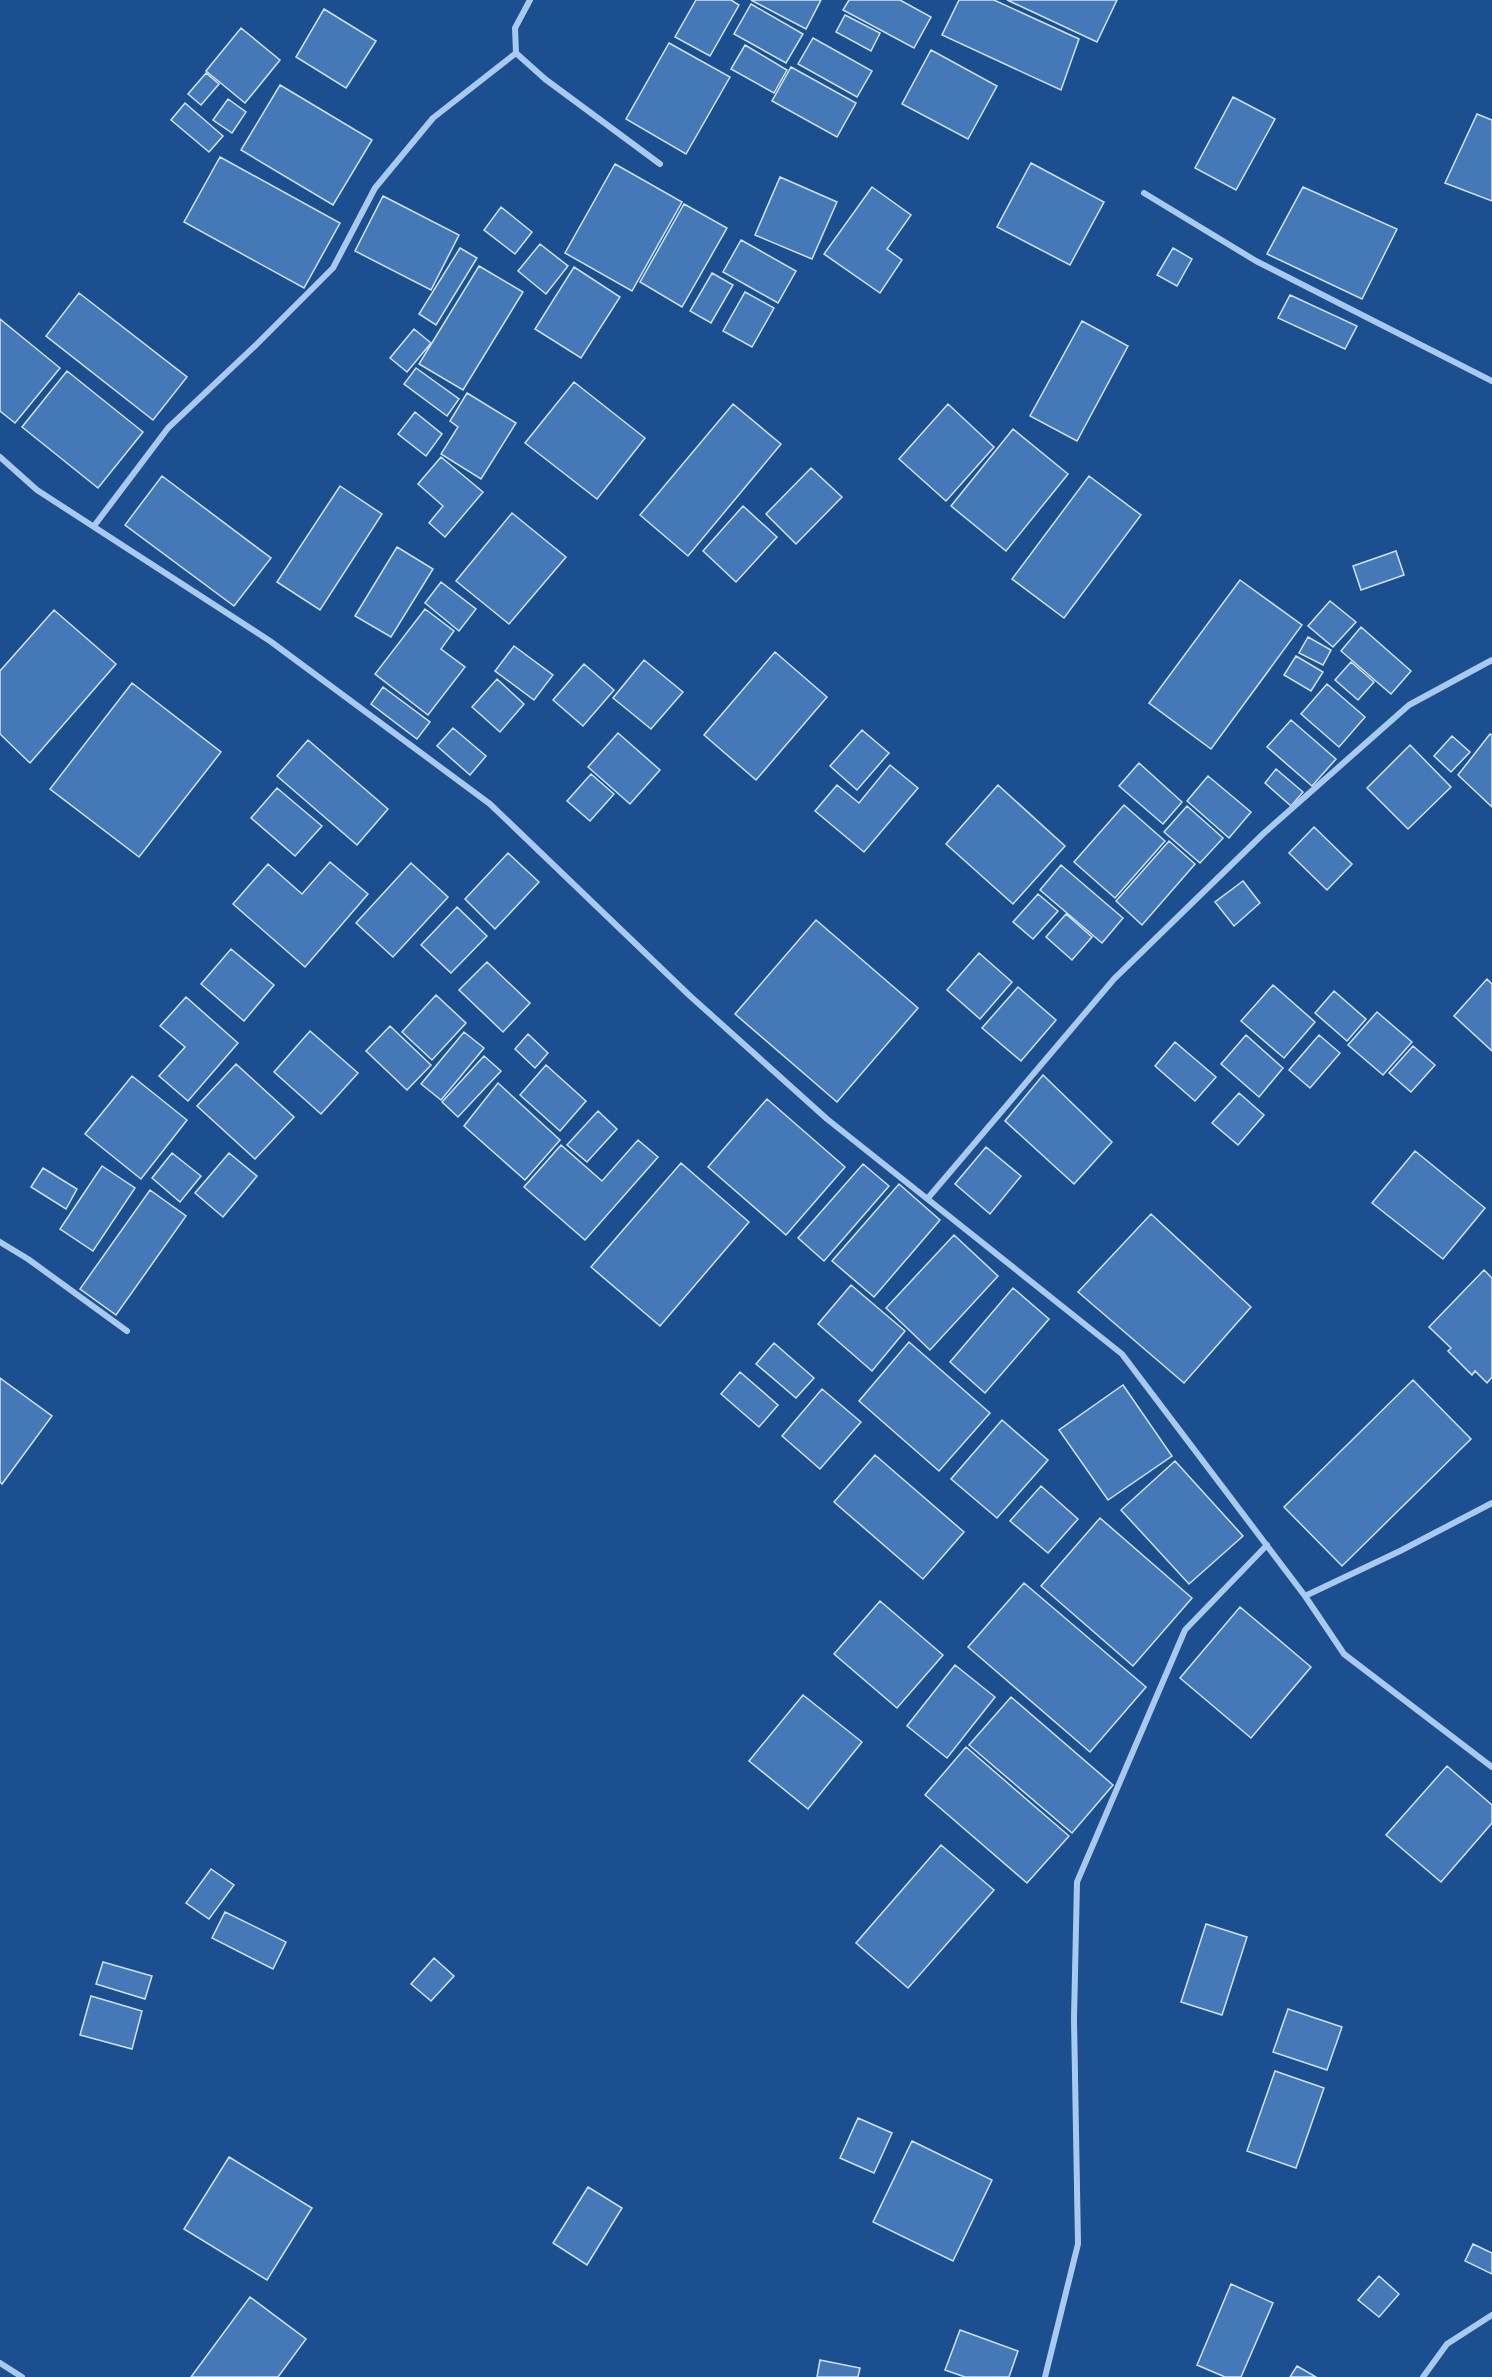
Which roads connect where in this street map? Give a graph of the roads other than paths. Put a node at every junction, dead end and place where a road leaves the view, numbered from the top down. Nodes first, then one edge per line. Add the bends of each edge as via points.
1 (530, 0) edge
2 (516, 53) junction
3 (660, 164) dead end
4 (1144, 193) dead end
5 (1492, 381) edge
6 (0, 457) edge
7 (94, 526) junction
8 (1492, 660) edge
9 (928, 1198) junction
10 (0, 1242) edge
11 (127, 1331) dead end
12 (1492, 1503) edge
13 (1267, 1545) junction
14 (1305, 1596) junction
15 (1492, 1767) edge
16 (1492, 2316) edge
17 (0, 2363) edge
18 (22, 2377) edge
19 (1045, 2377) edge
20 (1423, 2377) edge

1 - 2 street via 515,28
2 - 3 street
2 - 7 street via 433,118 375,188 333,268 168,428
4 - 5 street via 1256,261
6 - 7 street via 37,490
7 - 9 street via 270,641 490,804 698,1003 827,1119
8 - 9 street via 1409,705 1263,834 1114,980
9 - 13 street via 1122,1353
10 - 11 street
12 - 14 street
13 - 14 street
13 - 19 street via 1185,1630 1077,1882 1074,2019 1078,2244
14 - 15 street via 1344,1654
16 - 20 street via 1447,2344
17 - 18 street

